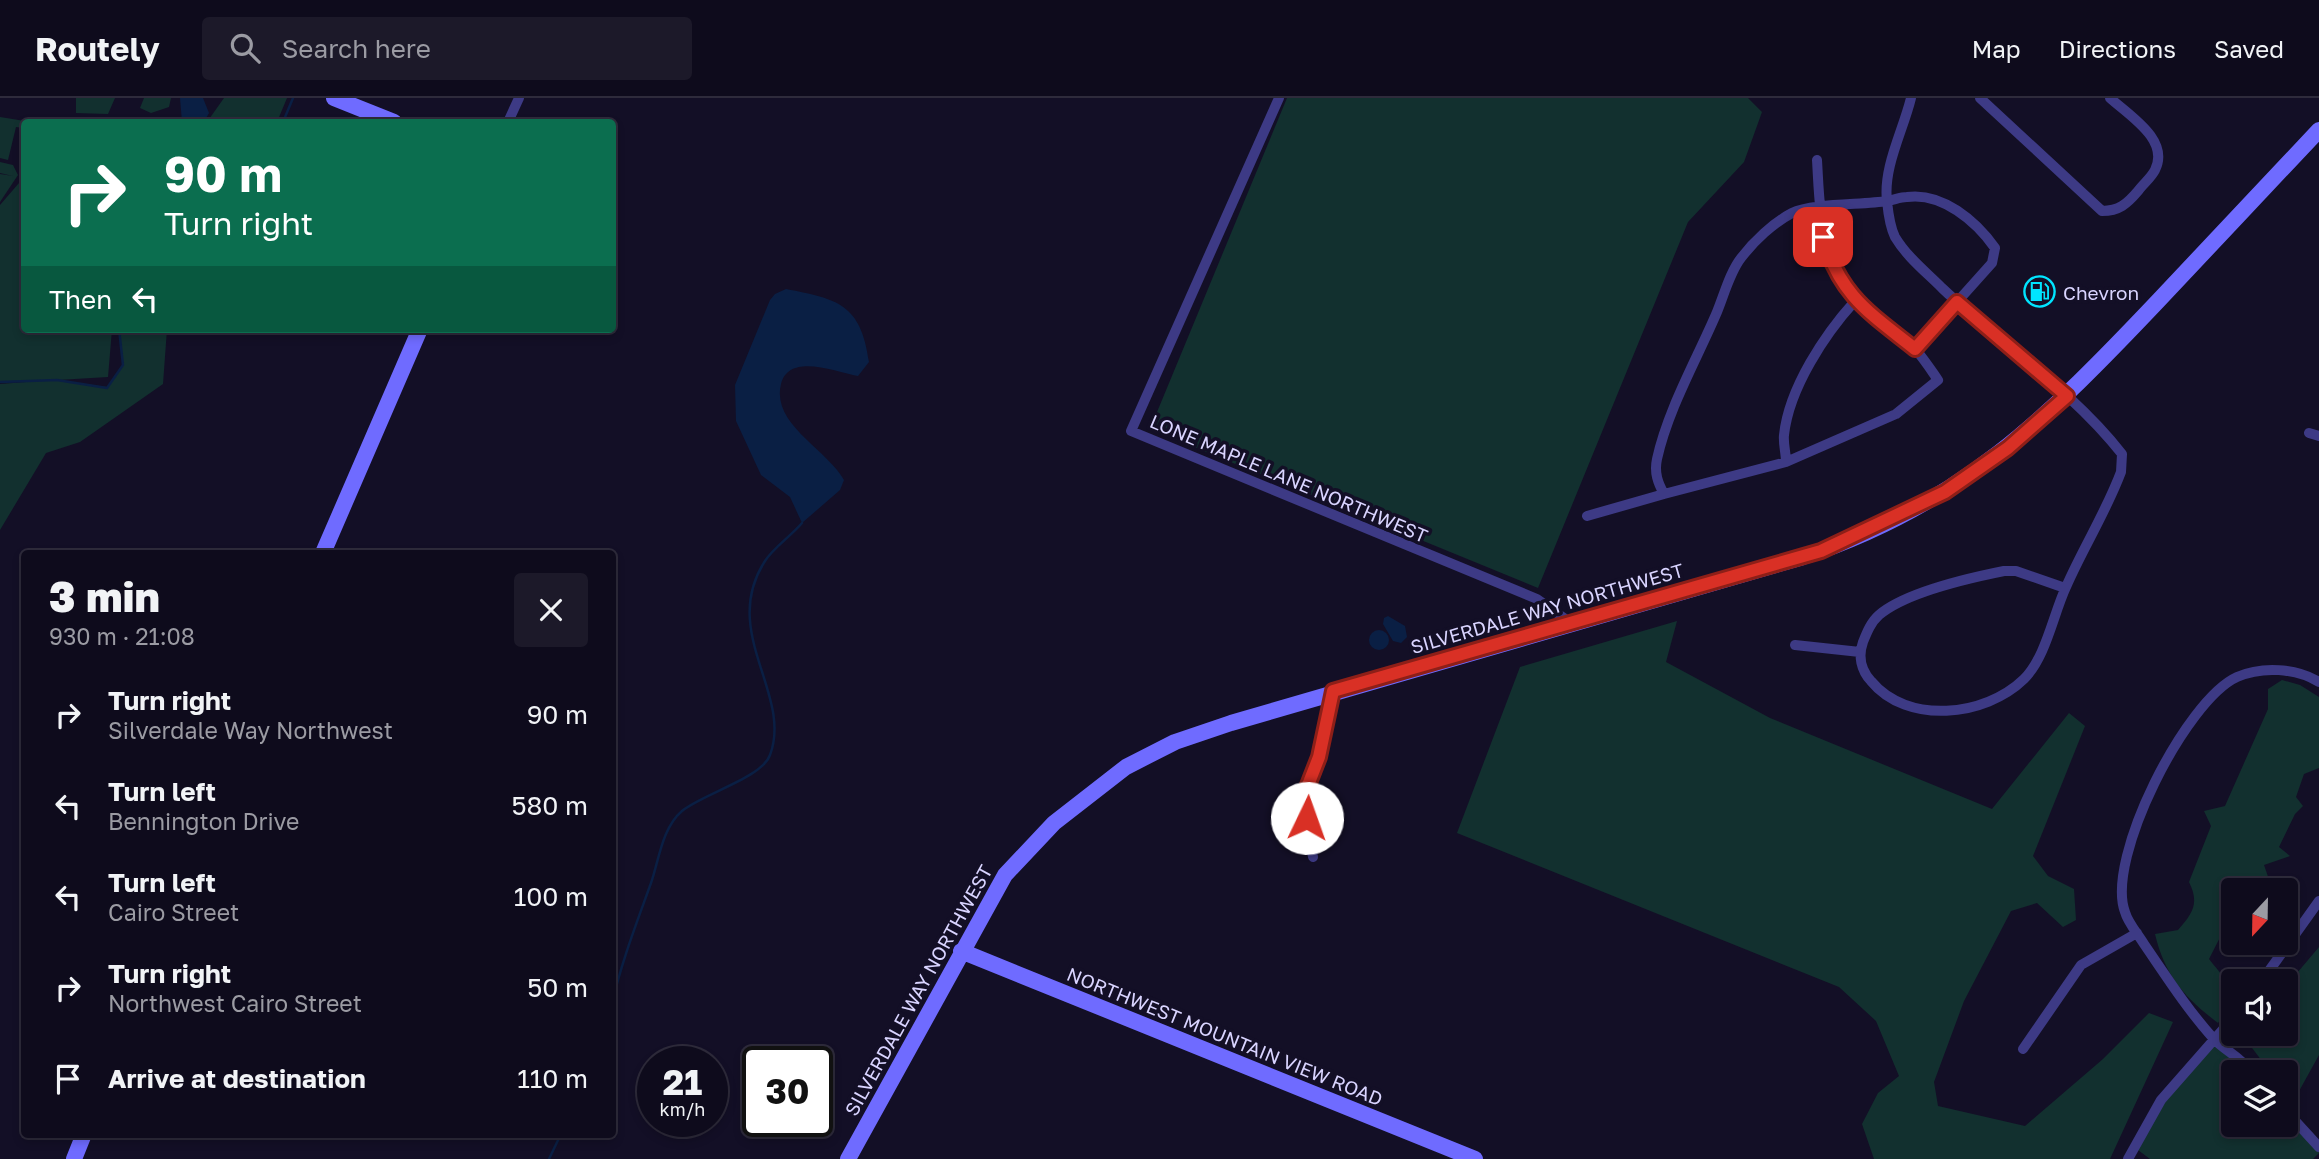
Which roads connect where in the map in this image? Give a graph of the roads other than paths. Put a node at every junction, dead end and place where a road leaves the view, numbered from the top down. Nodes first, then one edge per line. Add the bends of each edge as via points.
1 (334, 98) edge
2 (519, 98) edge
3 (1279, 98) edge
4 (1911, 98) edge
5 (1980, 98) edge
6 (2110, 98) edge
7 (386, 119) edge
8 (509, 119) edge
9 (2319, 130) edge
10 (1817, 160) dead end
11 (1887, 201) junction
12 (1820, 208) junction
13 (1855, 301) junction
14 (1957, 302) junction
15 (418, 333) edge
16 (1915, 349) junction
17 (2067, 396) junction
18 (1786, 462) junction
19 (1664, 494) junction
20 (1587, 516) dead end
21 (324, 550) edge
22 (2065, 588) junction
23 (1571, 623) junction
24 (1795, 645) dead end
25 (1860, 652) junction
26 (2319, 682) edge
27 (1333, 691) junction
28 (1313, 857) dead end
29 (2319, 901) edge
30 (2137, 933) junction
31 (961, 951) junction
32 (2270, 969) edge
33 (2221, 1033) edge
34 (2215, 1041) junction
35 (2023, 1049) dead end
36 (2243, 1060) edge
37 (2298, 1124) edge
38 (83, 1138) edge
39 (2319, 1147) edge
40 (74, 1159) edge
41 (848, 1159) edge
42 (1475, 1159) edge
43 (2128, 1159) edge

1 - 7 main road
2 - 8 street
3 - 23 street, LONE MAPLE LANE NORTHWEST via 1131,432 1537,599
4 - 11 street via 1888,174
5 - 6 street via 2102,211 2115,211 2129,202 2155,171 2160,153 2156,142
9 - 17 main road, SILVERDALE WAY NORTHWEST
10 - 12 street
11 - 12 street
11 - 14 street via 1893,234
11 - 14 street via 1909,196 1945,202 1986,235 1995,248 1992,263
12 - 13 street via 1830,262
12 - 19 street via 1794,212 1739,260 1657,460 1657,481
13 - 16 street
13 - 18 street via 1828,331 1797,392 1784,434
14 - 16 street
14 - 17 street
15 - 21 main road
16 - 18 street via 1938,380 1896,414
17 - 22 street via 2122,454 2112,495
17 - 23 main road, SILVERDALE WAY NORTHWEST via 2008,448 1957,484 1839,543
18 - 19 street
19 - 20 street
22 - 25 street via 2004,571 1929,592 1879,615
22 - 25 street via 2028,675 2013,687 1962,710 1895,703 1865,675
23 - 27 main road, SILVERDALE WAY NORTHWEST
24 - 25 street
26 - 30 street via 2292,671 2249,673 2224,685 2195,717 2160,771 2134,835 2122,893 2124,912
27 - 28 street via 1319,757 1303,798
27 - 31 main road, SILVERDALE WAY NORTHWEST via 1175,743 1101,784 1018,859
29 - 32 street
30 - 34 street
30 - 35 street via 2081,965
31 - 41 main road, SILVERDALE WAY NORTHWEST
31 - 42 main road, NORTHWEST MOUNTAIN VIEW ROAD
33 - 34 street
34 - 36 street
34 - 43 street via 2161,1100
37 - 39 street
38 - 40 main road

